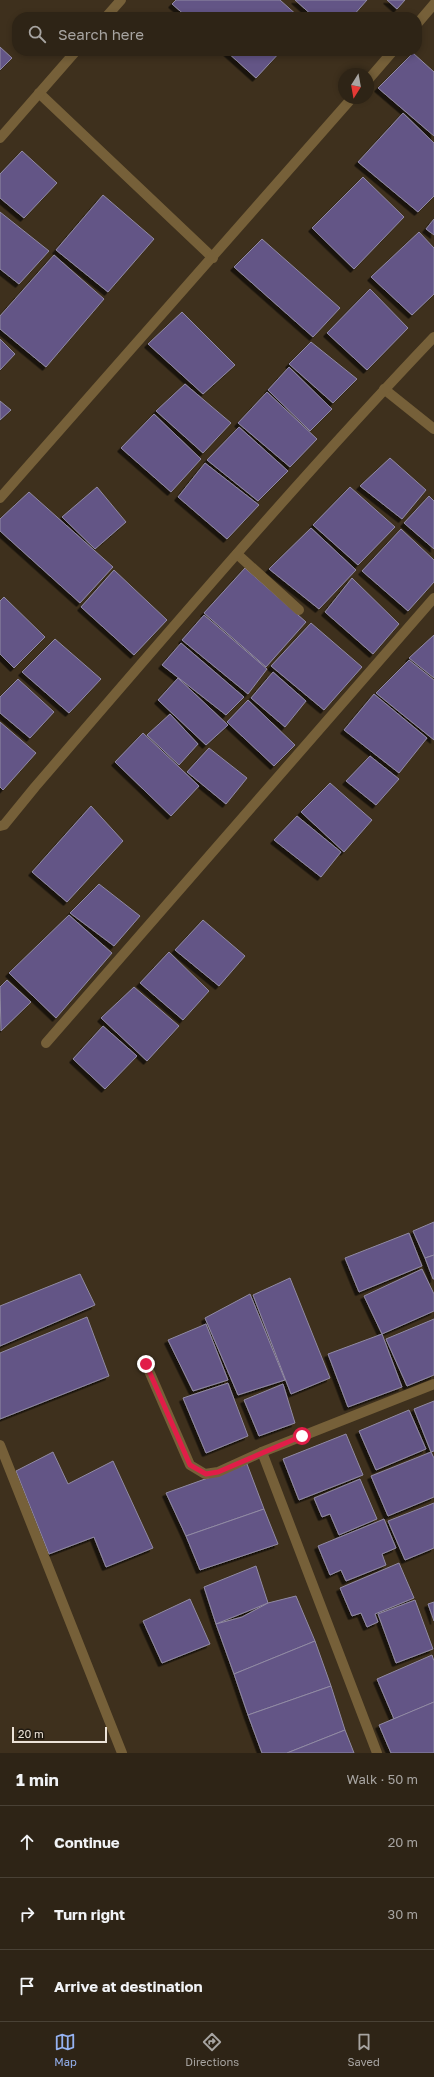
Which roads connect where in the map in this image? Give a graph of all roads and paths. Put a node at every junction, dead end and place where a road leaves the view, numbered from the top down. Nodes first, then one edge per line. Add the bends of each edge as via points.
1 (121, 0) edge
2 (434, 4) edge
3 (110, 12) edge
4 (422, 18) edge
5 (72, 56) edge
6 (389, 56) edge
7 (374, 73) edge
8 (39, 93) junction
9 (347, 104) edge
10 (0, 138) edge
11 (213, 258) junction
12 (434, 337) edge
13 (384, 389) junction
14 (434, 429) edge
15 (0, 498) edge
16 (237, 554) junction
17 (434, 598) edge
18 (299, 610) dead end
19 (0, 826) edge
20 (46, 1043) dead end
21 (146, 1364) dead end
22 (434, 1384) edge
23 (0, 1445) edge
24 (262, 1452) junction
25 (122, 1753) edge
26 (377, 1753) edge

1 - 3 street
2 - 4 street
5 - 8 street
6 - 7 street
8 - 10 street
8 - 11 street
9 - 11 street
11 - 15 street
12 - 13 street
13 - 14 street
13 - 16 street
16 - 18 street
16 - 19 street via 4,825
17 - 20 street
21 - 24 street via 190,1465 206,1474 218,1472
22 - 24 street
23 - 25 street
24 - 26 street

